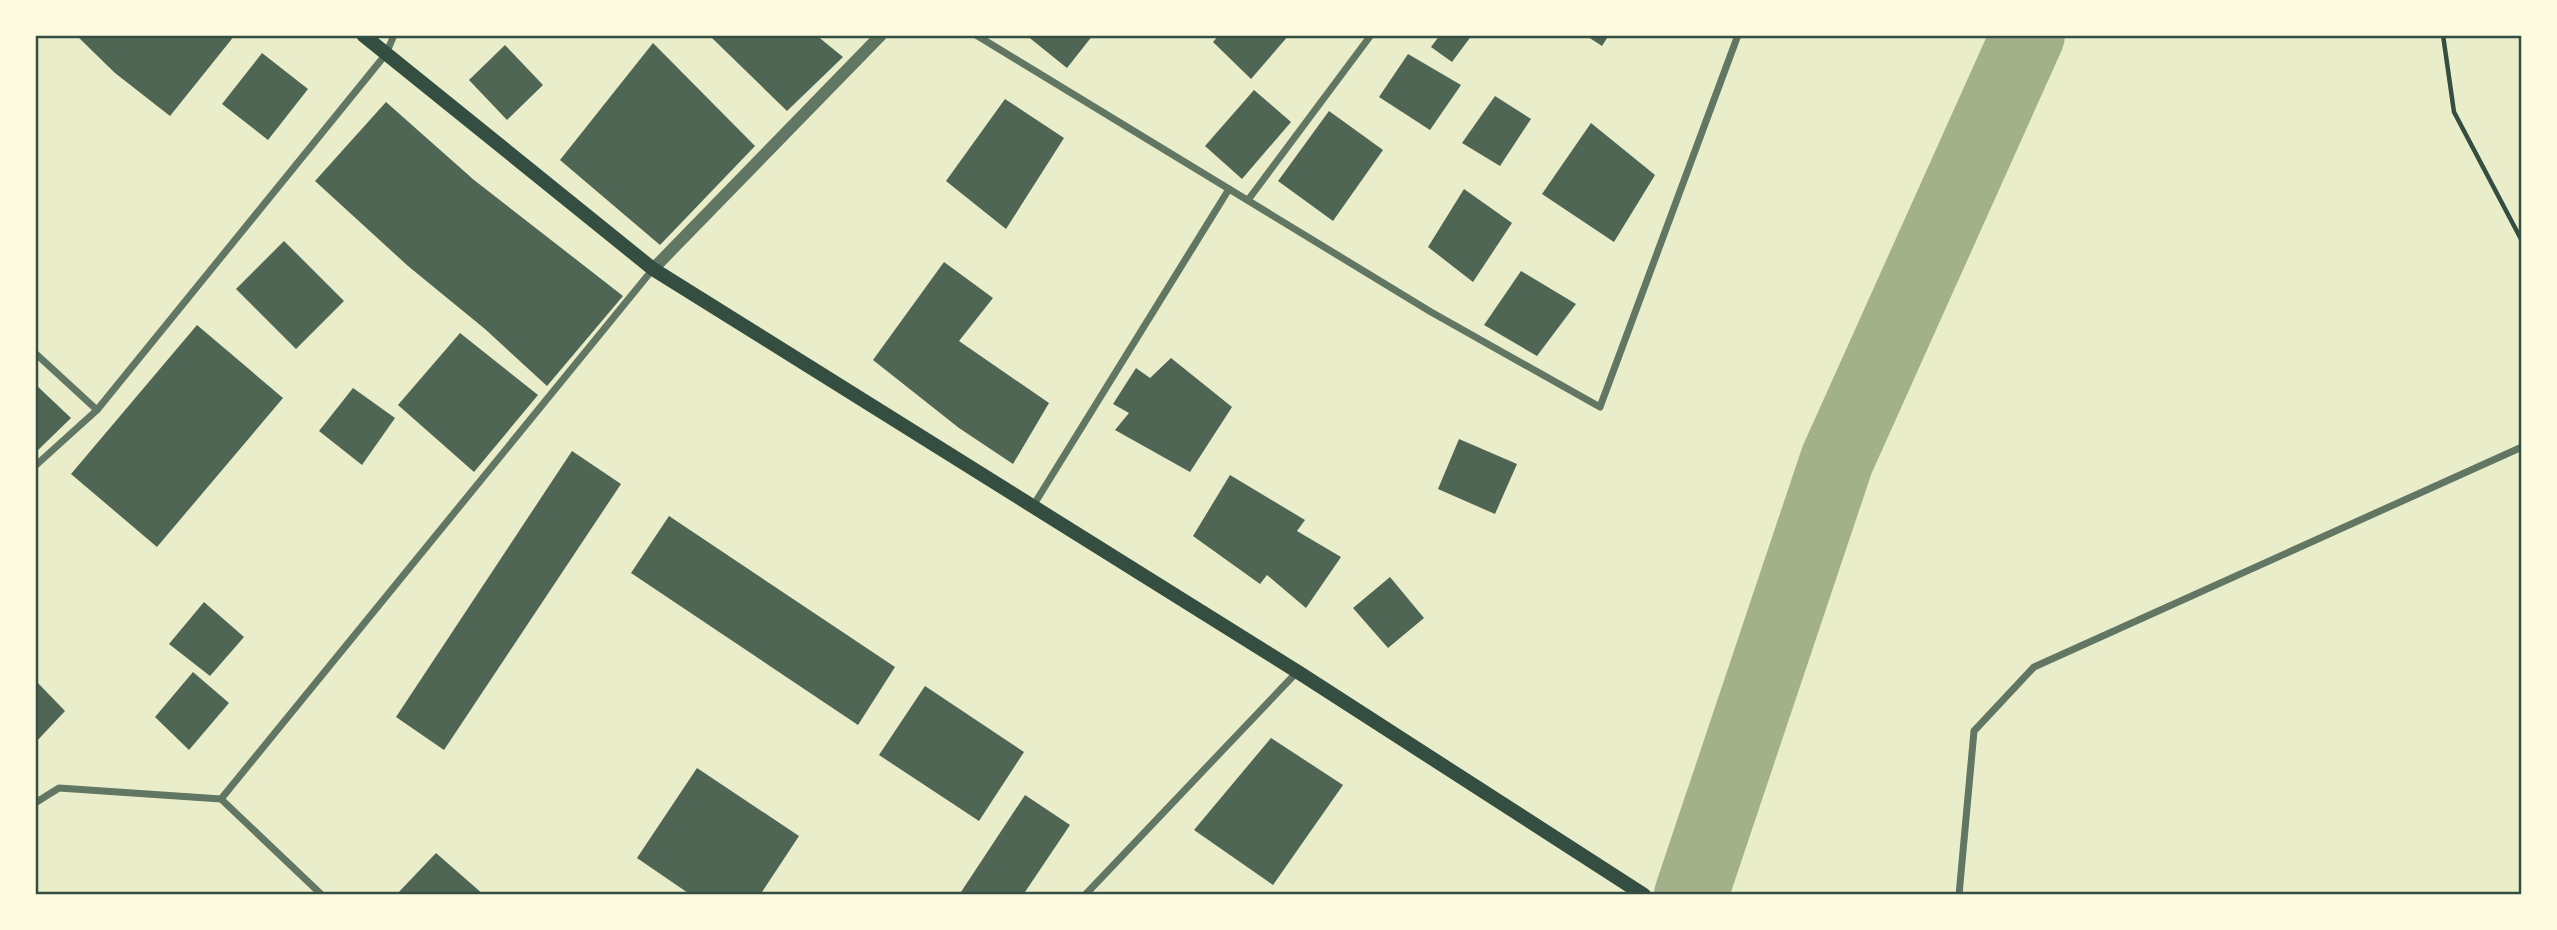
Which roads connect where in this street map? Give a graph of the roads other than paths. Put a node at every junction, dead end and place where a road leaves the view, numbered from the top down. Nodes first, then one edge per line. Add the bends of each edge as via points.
1 (363, 35) edge
2 (394, 35) edge
3 (881, 35) edge
4 (976, 35) edge
5 (1371, 35) edge
6 (1738, 35) edge
7 (386, 54) junction
8 (1229, 189) junction
9 (1248, 200) junction
10 (653, 269) junction
11 (35, 353) edge
12 (97, 410) junction
13 (2522, 447) edge
14 (35, 466) edge
15 (1032, 506) junction
16 (1298, 671) junction
17 (221, 799) junction
18 (35, 803) edge
19 (322, 895) edge
20 (1085, 895) edge
21 (1643, 895) edge
22 (1959, 895) edge

1 - 7 main road
2 - 7 street
3 - 10 street
4 - 8 street
5 - 9 street
6 - 9 street via 1600,407 1431,312
7 - 10 main road
7 - 12 street
8 - 9 street
8 - 15 street
10 - 15 main road
10 - 17 street
11 - 12 street
12 - 14 street
13 - 22 street via 2034,667 1974,731
15 - 16 main road
16 - 20 street
16 - 21 main road
17 - 18 street via 59,788
17 - 19 street

